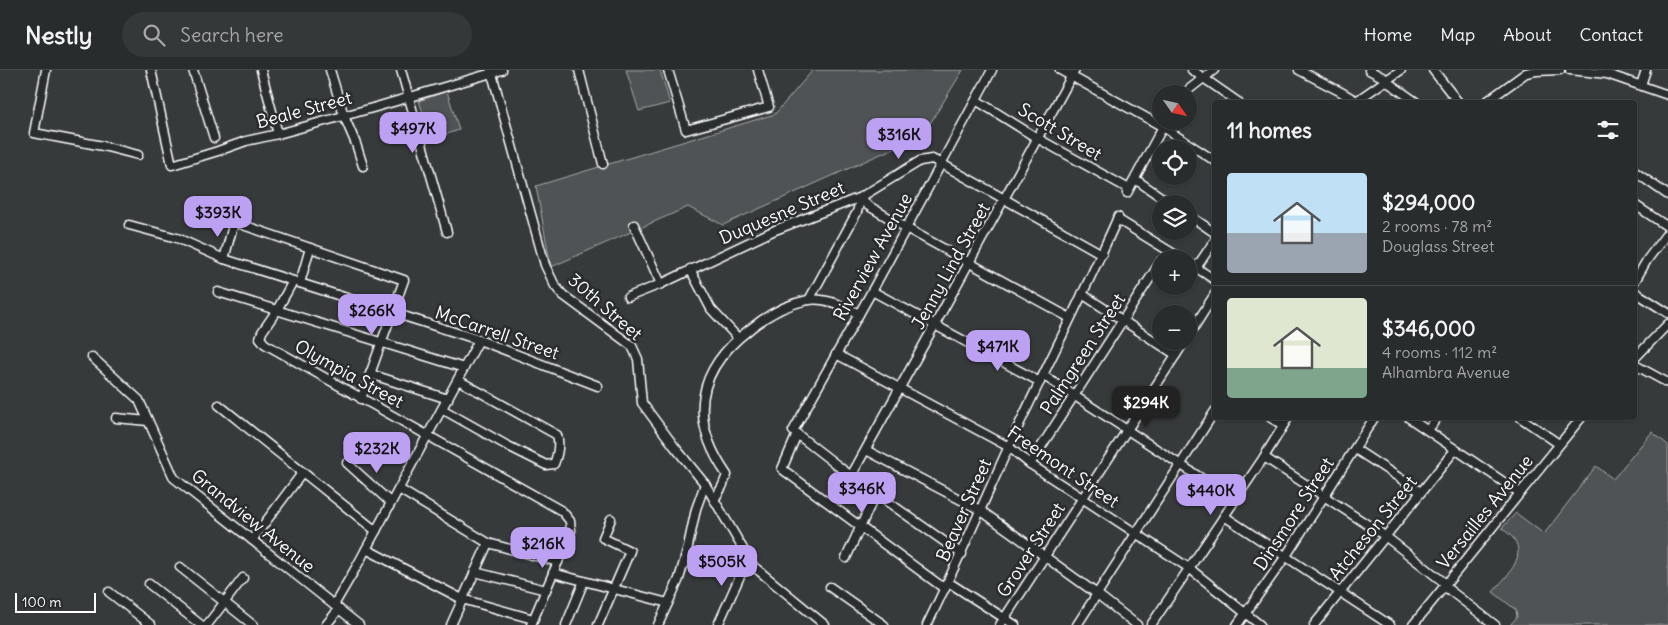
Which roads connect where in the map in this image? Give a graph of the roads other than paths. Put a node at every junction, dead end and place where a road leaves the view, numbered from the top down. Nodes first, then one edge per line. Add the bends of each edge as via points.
1 (46, 70) edge
2 (151, 70) edge
3 (192, 70) edge
4 (261, 70) edge
5 (330, 70) edge
6 (401, 70) edge
7 (502, 70) edge
8 (579, 70) edge
9 (668, 70) edge
10 (758, 70) edge
11 (992, 70) edge
12 (1060, 70) edge
13 (1192, 70) edge
14 (1214, 70) edge
15 (1299, 70) edge
16 (1369, 70) edge
17 (1401, 70) edge
18 (1433, 70) edge
19 (1560, 70) edge
20 (1570, 70) edge
21 (1646, 70) edge
22 (491, 72) edge
23 (1073, 74) edge
24 (1203, 78) junction
25 (1387, 81) junction
26 (1194, 85) edge
27 (1641, 86) junction
28 (1668, 95) edge
29 (408, 97) junction
30 (976, 100) junction
31 (1235, 100) edge
32 (1352, 100) edge
33 (1359, 100) edge
34 (1413, 100) edge
35 (1456, 100) edge
36 (1489, 100) edge
37 (344, 116) junction
38 (1152, 117) edge
39 (1161, 130) edge
40 (1172, 130) edge
41 (278, 134) junction
42 (214, 138) dead end
43 (1036, 138) junction
44 (138, 155) dead end
45 (1212, 159) edge
46 (603, 164) dead end
47 (942, 164) junction
48 (363, 166) dead end
49 (1637, 173) edge
50 (1135, 180) junction
51 (1158, 195) edge
52 (1668, 195) edge
53 (861, 197) junction
54 (1005, 199) junction
55 (1637, 206) edge
56 (1197, 221) edge
57 (129, 225) dead end
58 (634, 225) dead end
59 (1668, 227) edge
60 (906, 228) junction
61 (1212, 231) edge
62 (447, 232) dead end
63 (1668, 232) edge
64 (1212, 243) edge
65 (310, 248) junction
66 (1169, 250) edge
67 (1102, 254) junction
68 (224, 259) junction
69 (1197, 260) edge
70 (969, 262) junction
71 (1197, 268) edge
72 (690, 269) junction
73 (1152, 275) edge
74 (1212, 278) edge
75 (1637, 278) edge
76 (296, 282) junction
77 (661, 284) junction
78 (872, 291) junction
79 (218, 292) dead end
80 (1637, 293) edge
81 (1082, 294) junction
82 (628, 296) dead end
83 (1212, 299) edge
84 (809, 300) junction
85 (277, 310) junction
86 (392, 313) junction
87 (1668, 313) edge
88 (859, 314) junction
89 (1070, 318) junction
90 (1122, 321) junction
91 (1197, 322) edge
92 (1668, 324) edge
93 (934, 325) junction
94 (738, 338) junction
95 (479, 340) junction
96 (381, 342) junction
97 (1179, 350) edge
98 (836, 354) junction
99 (1176, 355) junction
100 (1637, 356) edge
101 (92, 357) dead end
102 (1637, 366) edge
103 (464, 368) junction
104 (370, 374) junction
105 (1042, 379) junction
106 (458, 380) junction
107 (1668, 383) edge
108 (598, 386) dead end
109 (900, 388) junction
110 (1074, 396) junction
111 (361, 399) junction
112 (448, 399) junction
113 (219, 405) dead end
114 (442, 409) junction
115 (1212, 416) edge
116 (116, 418) dead end
117 (1274, 420) edge
118 (1287, 420) edge
119 (1373, 420) edge
120 (1412, 420) edge
121 (1436, 420) edge
122 (1523, 420) edge
123 (1579, 420) edge
124 (148, 421) junction
125 (1283, 425) junction
126 (1127, 430) junction
127 (1428, 430) junction
128 (795, 432) junction
129 (428, 435) junction
130 (1559, 444) junction
131 (1009, 447) junction
132 (1355, 449) junction
133 (866, 450) junction
134 (1455, 450) junction
135 (1264, 457) junction
136 (347, 463) dead end
137 (1030, 464) junction
138 (1181, 465) junction
139 (303, 472) junction
140 (851, 476) junction
141 (705, 484) junction
142 (399, 489) junction
143 (1421, 492) junction
144 (876, 493) junction
145 (1520, 493) junction
146 (1325, 496) junction
147 (1083, 498) junction
148 (714, 500) junction
149 (1235, 500) junction
150 (392, 502) junction
151 (980, 510) junction
152 (1224, 516) junction
153 (611, 519) dead end
154 (860, 527) junction
155 (376, 531) junction
156 (1136, 533) junction
157 (1385, 536) junction
158 (252, 540) junction
159 (488, 543) junction
160 (366, 549) junction
161 (962, 554) junction
162 (1286, 556) junction
163 (1044, 557) junction
164 (748, 558) junction
165 (846, 558) dead end
166 (558, 562) junction
167 (180, 567) dead end
168 (1189, 568) junction
169 (475, 572) junction
170 (553, 574) junction
171 (244, 578) dead end
172 (584, 581) junction
173 (149, 584) dead end
174 (947, 585) junction
175 (1445, 585) junction
176 (830, 587) dead end
177 (613, 588) junction
178 (546, 590) junction
179 (109, 592) dead end
180 (1340, 593) junction
181 (1097, 594) junction
182 (462, 599) junction
183 (224, 602) junction
184 (668, 603) junction
185 (336, 607) junction
186 (1245, 613) junction
187 (1005, 618) junction
188 (532, 622) edge
189 (822, 624) edge
190 (151, 625) edge
191 (201, 625) edge
192 (207, 625) edge
193 (253, 625) edge
194 (326, 625) edge
195 (359, 625) edge
196 (451, 625) edge
197 (566, 625) edge
198 (598, 625) edge
199 (658, 625) edge
200 (718, 625) edge
201 (884, 625) edge
202 (927, 625) edge
203 (1000, 625) edge
204 (1015, 625) edge
205 (1077, 625) edge
206 (1137, 625) edge
207 (1151, 625) edge
208 (1237, 625) edge
209 (1260, 625) edge
210 (1314, 625) edge
211 (1390, 625) edge
212 (1413, 625) edge
213 (1495, 625) edge

1 - 44 street via 34,134
2 - 41 street, Beale Street via 172,165
3 - 42 street
4 - 41 street
5 - 37 street
6 - 29 street
7 - 22 street, Beale Street
8 - 46 street
9 - 10 street via 686,130 769,107
11 - 30 street, Riverview Avenue
12 - 23 street
13 - 24 street
14 - 24 street
15 - 32 street
16 - 25 street
17 - 25 street
18 - 35 street
19 - 36 street via 1526,73
20 - 27 street via 1607,74
21 - 27 street
22 - 29 street, Beale Street
22 - 141 street, 30th Street via 545,266 563,295 632,346 638,359 642,403
23 - 38 street
23 - 43 street, Jenny Lind Street
24 - 26 street
24 - 31 street
25 - 33 street
25 - 34 street
27 - 28 street
29 - 37 street, Beale Street
29 - 62 street
30 - 43 street, Scott Street
30 - 47 street, Riverview Avenue
37 - 41 street, Beale Street
37 - 48 street
39 - 50 street
40 - 45 street
43 - 50 street, Scott Street via 1128,191
43 - 54 street, Jenny Lind Street
47 - 53 street, Duquesne Street via 932,159 920,161
47 - 54 street, Duquesne Street
47 - 60 street, Riverview Avenue
49 - 52 street
50 - 51 street
53 - 60 street via 868,205
53 - 72 street, Duquesne Street via 774,230
53 - 84 street via 857,212
54 - 67 street, Duquesne Street
54 - 70 street, Jenny Lind Street
55 - 59 street
56 - 61 street
57 - 68 street, McCarrell Street via 177,238
58 - 77 street
60 - 70 street
60 - 78 street, Riverview Avenue
63 - 75 street
64 - 69 street
65 - 68 street via 234,222
65 - 76 street, Olympia Street
65 - 86 street via 404,280
66 - 67 street, Beaver Street via 1117,218
67 - 81 street, Beaver Street
68 - 76 street, McCarrell Street
70 - 89 street
70 - 93 street, Jenny Lind Street
71 - 74 street
72 - 77 street, Duquesne Street
72 - 94 street via 711,309
73 - 90 street, Palmgreen Street
76 - 85 street, Olympia Street
76 - 86 street, McCarrell Street
77 - 82 street, Duquesne Street
78 - 88 street, Riverview Avenue
78 - 93 street
79 - 85 street
80 - 87 street
81 - 89 street, Beaver Street
81 - 90 street
83 - 91 street
84 - 88 street via 837,304
84 - 94 street via 769,316
85 - 96 street
85 - 111 street, Olympia Street via 262,332 260,338 265,344
86 - 95 street, McCarrell Street
86 - 96 street
88 - 98 street, Riverview Avenue
89 - 105 street, Beaver Street
90 - 99 street
90 - 110 street, Palmgreen Street
92 - 100 street
93 - 105 street
93 - 109 street, Jenny Lind Street
94 - 148 street via 714,366 704,391 705,430 726,475
95 - 103 street
95 - 108 street, McCarrell Street
96 - 103 street
96 - 104 street
97 - 99 street, Grover Street
98 - 109 street, Freemont Street
98 - 128 street, Riverview Avenue
99 - 126 street, Grover Street
101 - 124 street, Grandview Avenue via 134,393
102 - 107 street
103 - 106 street
104 - 111 street
104 - 112 street
105 - 110 street
105 - 131 street, Beaver Street
106 - 112 street
106 - 114 street via 557,435 559,442 554,464 546,465
109 - 131 street, Freemont Street
109 - 133 street, Jenny Lind Street
110 - 126 street
110 - 137 street, Palmgreen Street
111 - 129 street, Olympia Street
112 - 114 street
113 - 139 street
114 - 129 street
115 - 138 street
116 - 124 street
117 - 125 street
118 - 125 street
119 - 132 street, Dinsmore Street
120 - 127 street
121 - 127 street
122 - 130 street
123 - 130 street, Versailles Avenue
124 - 158 street, Grandview Avenue via 174,478
125 - 135 street
126 - 138 street
126 - 147 street, Grover Street
127 - 134 street
128 - 140 street
128 - 154 street, Riverview Avenue via 782,469
129 - 142 street
129 - 166 street, Olympia Street via 562,511 570,521 571,531
130 - 145 street, Versailles Avenue
131 - 137 street, Freemont Street
131 - 151 street, Beaver Street
132 - 143 street
132 - 146 street, Dinsmore Street
133 - 140 street, Jenny Lind Street
133 - 151 street
134 - 143 street, Atcheson Street
134 - 145 street
135 - 146 street
135 - 149 street
136 - 150 street
137 - 147 street, Freemont Street
138 - 149 street
138 - 156 street
139 - 155 street
139 - 158 street
140 - 144 street
141 - 148 street, 30th Street
141 - 184 street via 679,578
142 - 150 street
142 - 159 street
143 - 157 street, Atcheson Street
144 - 154 street
144 - 161 street
145 - 175 street, Versailles Avenue
146 - 157 street
146 - 162 street, Dinsmore Street
147 - 156 street, Freemont Street
147 - 163 street, Grover Street
148 - 164 street, 30th Street
149 - 152 street
150 - 155 street
151 - 161 street, Beaver Street
151 - 163 street
152 - 162 street
152 - 168 street
153 - 177 street via 603,538 630,550
154 - 165 street
154 - 174 street
155 - 160 street
156 - 168 street, Freemont Street
156 - 181 street
157 - 175 street
157 - 180 street, Atcheson Street
158 - 185 street, Grandview Avenue
159 - 166 street
159 - 169 street
160 - 182 street
160 - 185 street
161 - 174 street, Beaver Street
162 - 180 street
162 - 186 street, Dinsmore Street
163 - 181 street
163 - 187 street, Grover Street
164 - 189 street, 30th Street via 752,566
164 - 200 street
166 - 170 street
167 - 183 street
168 - 186 street, Freemont Street
168 - 207 street
169 - 178 street
169 - 182 street
170 - 172 street
170 - 178 street
171 - 183 street
172 - 177 street
172 - 197 street
173 - 191 street
174 - 187 street
174 - 202 street, Beaver Street
175 - 212 street, Versailles Avenue
175 - 213 street
176 - 201 street
177 - 184 street
177 - 198 street
178 - 188 street
179 - 190 street
180 - 210 street, Atcheson Street
180 - 211 street
181 - 205 street
181 - 206 street
182 - 188 street
182 - 196 street
183 - 192 street
183 - 193 street
184 - 199 street
185 - 194 street
185 - 195 street, Grandview Avenue
186 - 208 street, Dinsmore Street
186 - 209 street, Freemont Street
187 - 203 street, Grover Street
187 - 204 street

